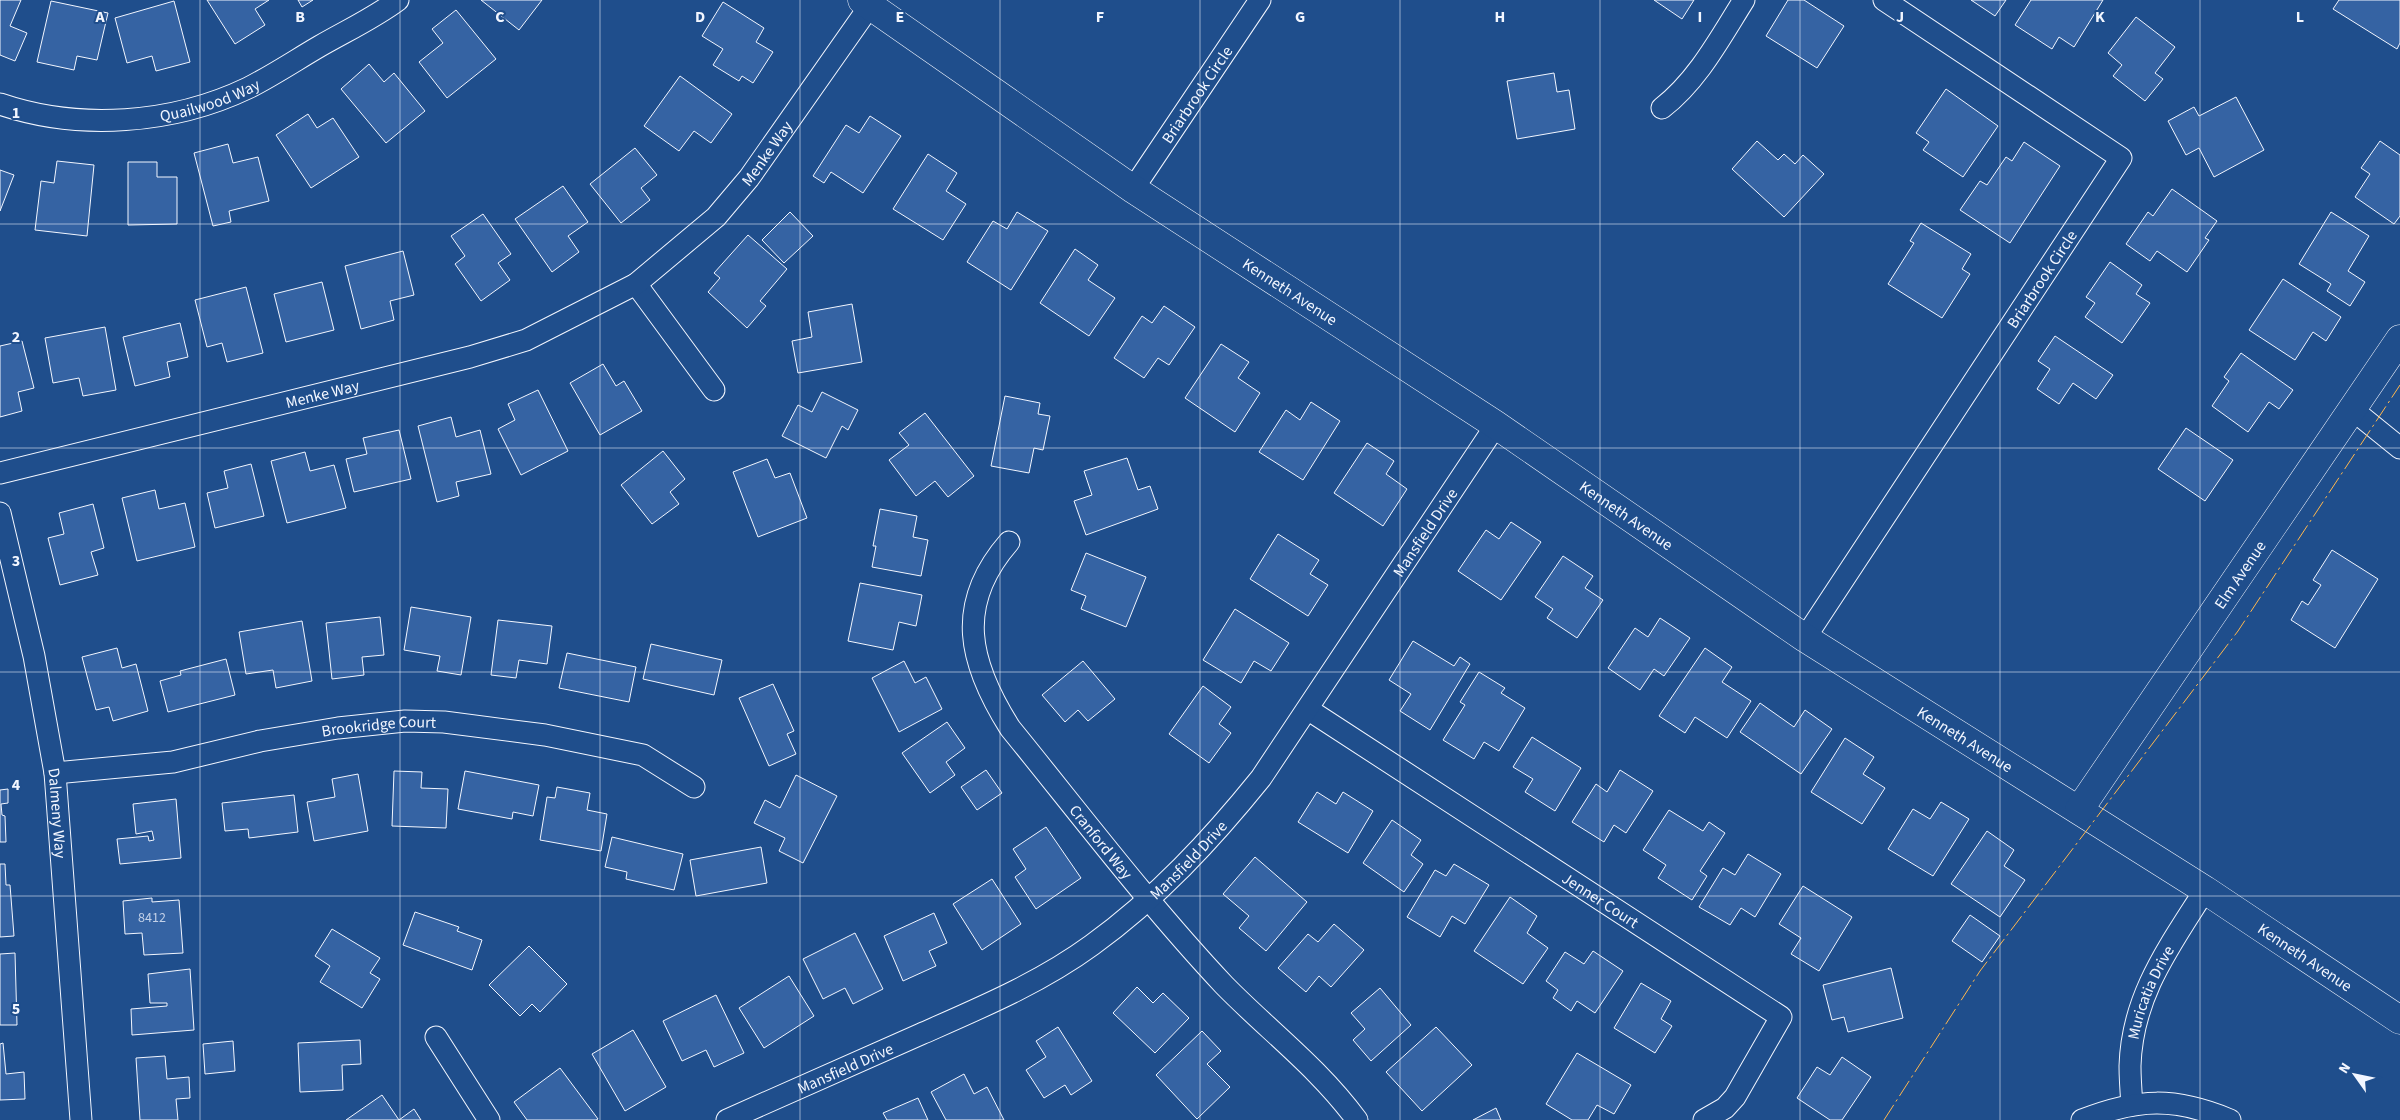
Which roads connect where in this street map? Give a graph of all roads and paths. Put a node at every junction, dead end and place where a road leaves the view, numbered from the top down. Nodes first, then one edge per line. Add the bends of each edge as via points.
1 (398, 0) edge
2 (1260, 0) edge
3 (1744, 0) edge
4 (1884, 0) edge
5 (869, 2) edge
6 (0, 104) edge
7 (1662, 108) dead end
8 (1133, 189) junction
9 (636, 284) junction
10 (2400, 339) edge
11 (714, 390) dead end
12 (2353, 410) junction
13 (1496, 425) junction
14 (2400, 448) edge
15 (0, 473) edge
16 (0, 513) edge
17 (1009, 542) dead end
18 (1805, 638) junction
19 (1309, 710) junction
20 (55, 773) junction
21 (694, 788) dead end
22 (2079, 810) junction
23 (2205, 890) junction
24 (1150, 899) junction
25 (2400, 1020) edge
26 (436, 1037) dead end
27 (2132, 1105) junction
28 (81, 1120) edge
29 (488, 1120) edge
30 (727, 1120) edge
31 (1357, 1120) edge
32 (1704, 1120) edge
33 (2082, 1120) edge
34 (2230, 1120) edge

1 - 6 street, Quailwood Way via 247,88 162,116 88,120 46,116
2 - 8 street, Briarbrook Circle
3 - 7 street via 1698,72
4 - 18 street, Briarbrook Circle via 2121,158
5 - 8 main road, Kenneth Avenue
5 - 9 street, Menke Way via 749,178 716,217
8 - 13 main road, Kenneth Avenue
9 - 11 street
9 - 15 street, Menke Way via 526,340 470,357
10 - 12 main road, Elm Avenue
12 - 14 street
12 - 22 main road, Elm Avenue
13 - 18 main road, Kenneth Avenue
13 - 19 street, Mansfield Drive
16 - 20 street, Dalmeny Way via 34,656
17 - 24 street, Cranford Way via 987,572 974,606 973,642 987,689 1010,728
18 - 22 main road, Kenneth Avenue
19 - 24 street, Mansfield Drive via 1262,778 1224,824
19 - 32 street, Jenner Court via 1781,1017 1735,1098
20 - 21 street, Brookridge Court via 173,762 260,741 405,721 444,722 545,735 643,755
20 - 28 street, Dalmeny Way
22 - 23 main road, Kenneth Avenue
23 - 25 main road, Kenneth Avenue
23 - 27 street, Muricatia Drive via 2161,958 2138,1011 2130,1066
24 - 30 street, Mansfield Drive via 1060,967 1008,996
24 - 31 street, Cranford Way via 1225,985 1322,1076
26 - 29 street
27 - 33 street via 2112,1108
27 - 34 street via 2150,1102 2186,1105

